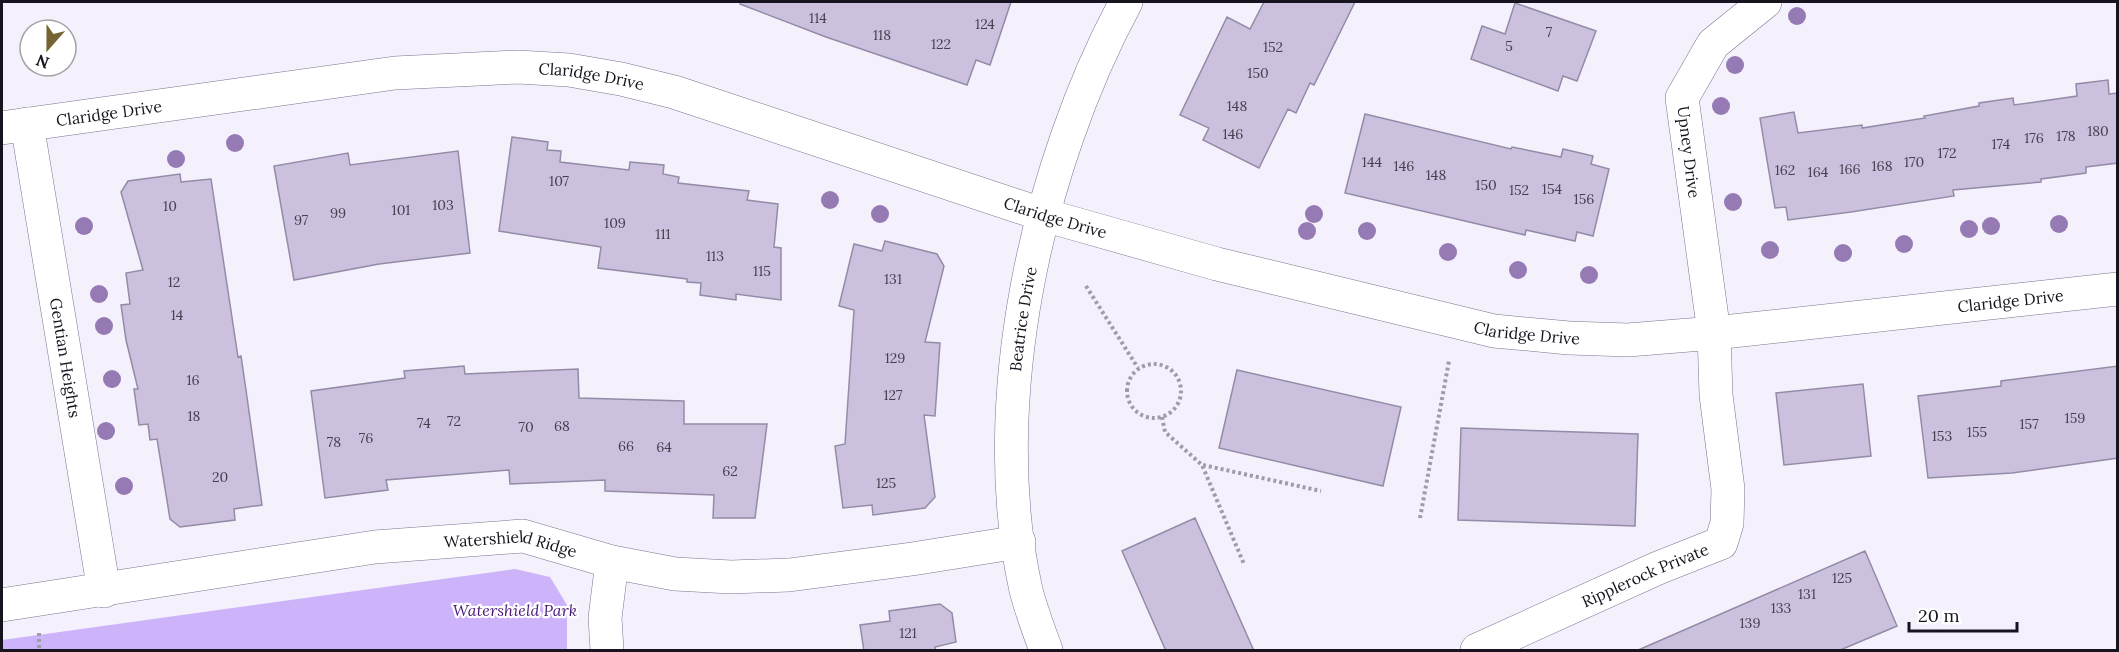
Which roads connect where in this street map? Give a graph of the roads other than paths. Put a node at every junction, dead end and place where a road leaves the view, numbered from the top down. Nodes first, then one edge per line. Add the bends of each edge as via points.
1 (1126, 2) edge
2 (1764, 2) edge
3 (14, 126) edge
4 (1044, 215) junction
5 (2118, 289) edge
6 (1714, 333) junction
7 (1018, 542) junction
8 (612, 562) junction
9 (104, 591) junction
10 (2, 605) edge
11 (607, 651) edge
12 (1046, 651) edge
13 (1477, 651) edge

1 - 4 street, Beatrice Drive via 1068,130
2 - 6 street, Upney Drive via 1713,44 1682,98
3 - 4 street, Claridge Drive via 395,73 458,68 569,70 674,92
3 - 9 street, Gentian Heights
4 - 6 street, Claridge Drive via 1217,264 1494,331 1628,340
4 - 7 street, Beatrice Drive via 1017,354 1012,482
5 - 6 street, Claridge Drive
6 - 13 street, Ripplerock Private via 1716,395 1728,489 1727,523 1721,543
7 - 8 street, Watershield Ridge via 778,575 675,574
7 - 12 street, Beatrice Drive via 1026,591
8 - 9 street, Watershield Ridge via 523,536 375,547
8 - 11 street via 605,618
9 - 10 street, Watershield Ridge

